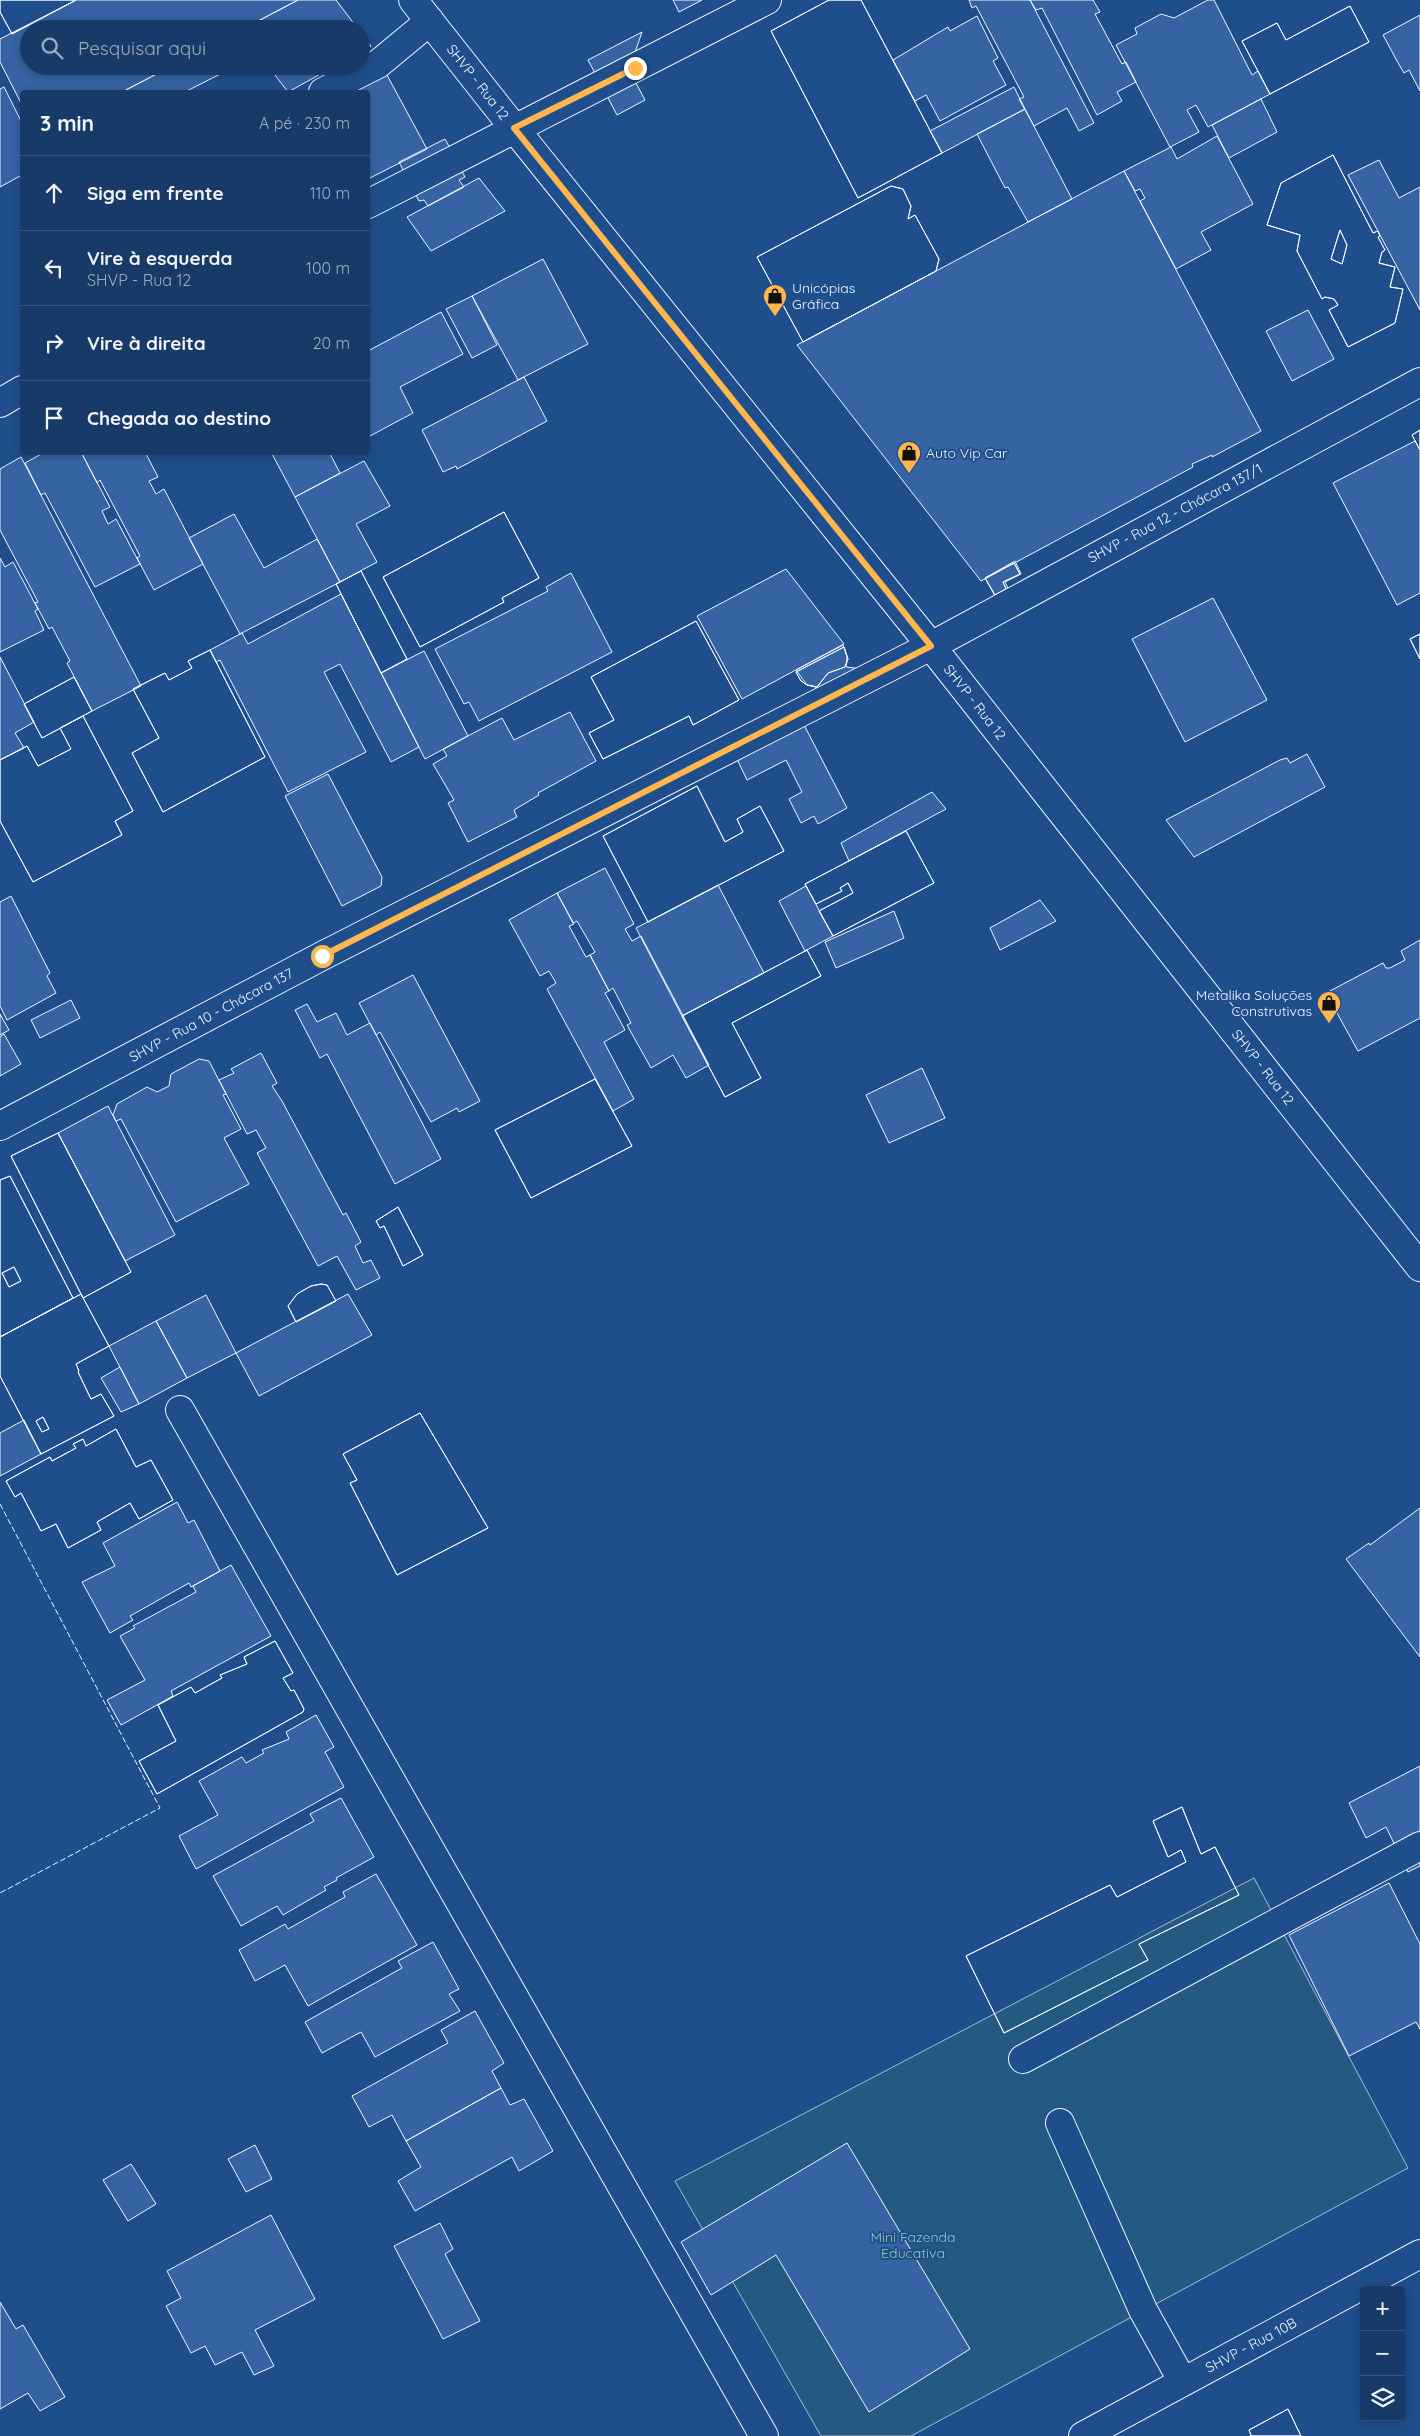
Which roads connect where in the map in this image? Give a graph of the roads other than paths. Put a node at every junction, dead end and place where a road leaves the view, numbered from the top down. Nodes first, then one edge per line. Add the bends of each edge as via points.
1 (413, 0) edge
2 (768, 0) edge
3 (430, 21) junction
4 (370, 68) edge
5 (357, 75) edge
6 (328, 90) edge
7 (514, 128) junction
8 (370, 203) edge
9 (1420, 382) edge
10 (20, 391) edge
11 (0, 402) edge
12 (931, 646) junction
13 (0, 1126) edge
14 (1420, 1267) edge
15 (180, 1410) dead end
16 (1420, 1846) edge
17 (1023, 2059) dead end
18 (1060, 2123) dead end
19 (1420, 2254) edge
20 (1183, 2382) junction
21 (764, 2436) edge
22 (1083, 2436) edge

1 - 3 street, SHVP - Rua 12
2 - 7 street
3 - 4 street
3 - 7 street, SHVP - Rua 12
5 - 6 street
7 - 8 street
7 - 12 street, SHVP - Rua 12
9 - 12 street, SHVP - Rua 12 - Chácara 137/1
10 - 11 street
12 - 13 street, SHVP - Rua 10 - Chácara 137 via 322,956
12 - 14 street, SHVP - Rua 12
15 - 21 street
16 - 17 street
18 - 20 street via 1143,2310
19 - 20 street, SHVP - Rua 10B
20 - 22 street, SHVP - Rua 10B

